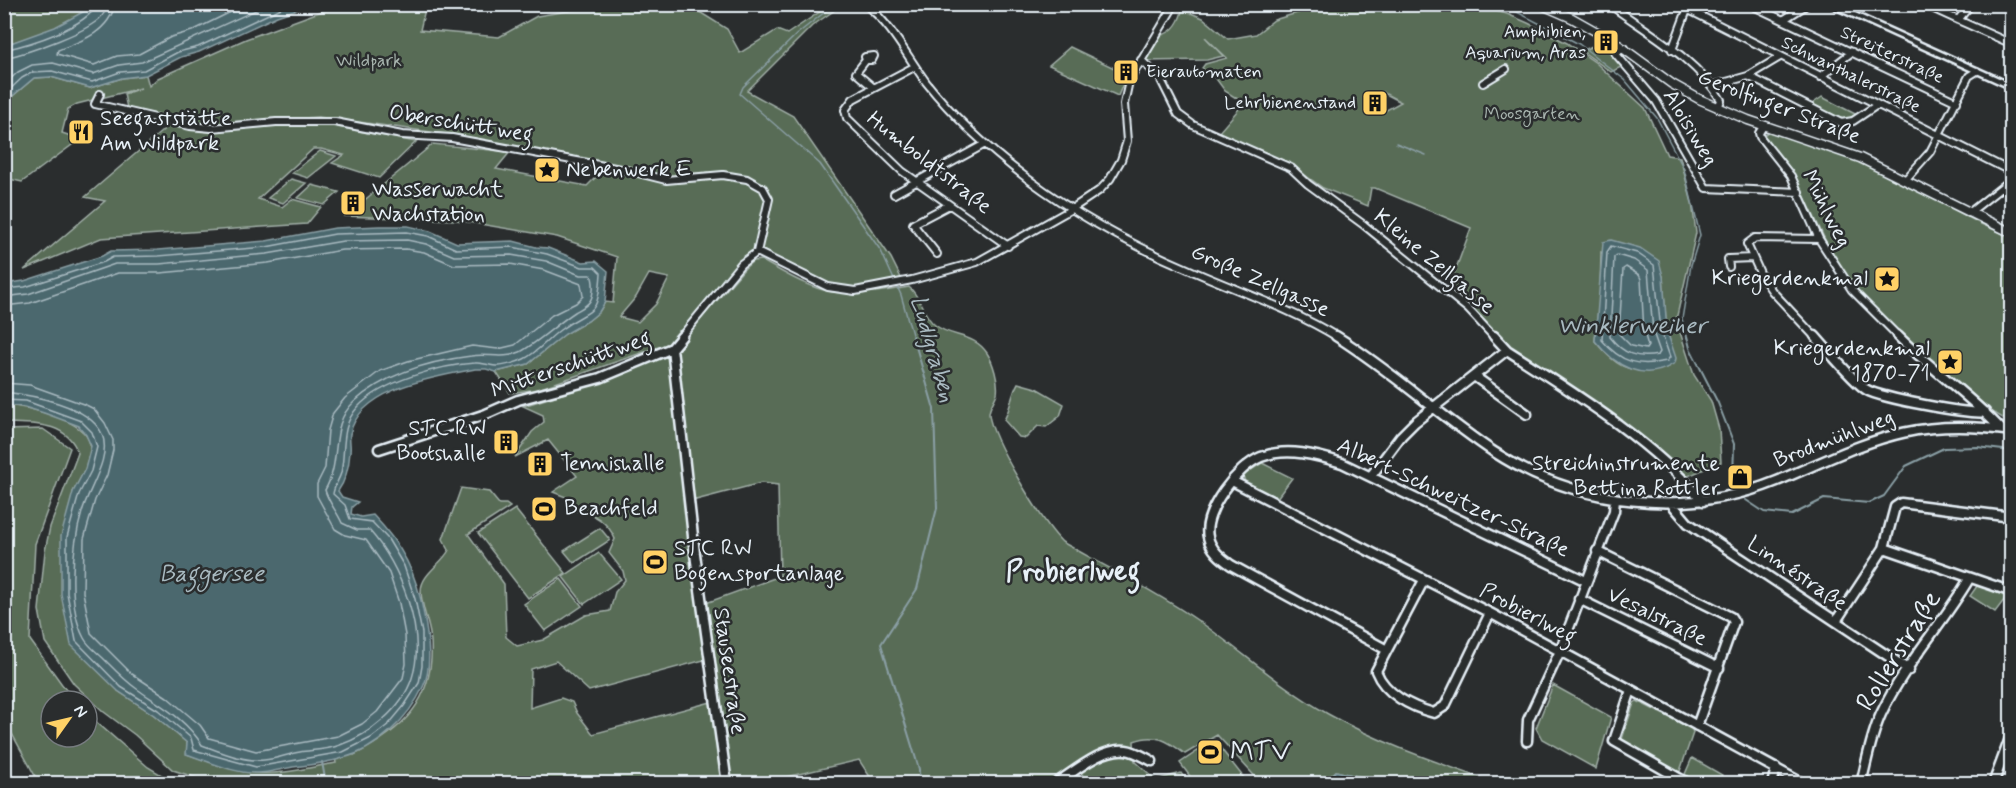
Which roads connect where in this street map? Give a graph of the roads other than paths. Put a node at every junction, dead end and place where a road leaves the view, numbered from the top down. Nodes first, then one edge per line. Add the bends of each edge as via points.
1 (865, 4) edge
2 (1175, 4) edge
3 (1540, 4) edge
4 (1677, 4) edge
5 (1749, 4) edge
6 (1808, 4) edge
7 (1828, 4) edge
8 (1923, 4) edge
9 (1971, 4) edge
10 (1610, 5) edge
11 (1687, 9) junction
12 (1783, 20) junction
13 (1958, 20) junction
14 (2012, 44) edge
15 (1625, 48) junction
16 (1672, 50) junction
17 (1852, 52) junction
18 (1780, 57) junction
19 (866, 60) dead end
20 (1141, 60) junction
21 (914, 67) junction
22 (1506, 69) dead end
23 (1977, 71) junction
24 (1748, 76) junction
25 (1821, 77) junction
26 (1483, 83) dead end
27 (1712, 86) junction
28 (2012, 87) edge
29 (874, 88) junction
30 (100, 94) dead end
31 (1956, 102) junction
32 (1877, 105) junction
33 (1718, 108) junction
34 (1764, 125) junction
35 (1939, 135) junction
36 (985, 144) junction
37 (2012, 172) edge
38 (1906, 179) junction
39 (2012, 179) edge
40 (917, 182) junction
41 (1799, 192) junction
42 (894, 194) dead end
43 (949, 206) junction
44 (1070, 210) junction
45 (1969, 213) junction
46 (2012, 233) edge
47 (1819, 239) junction
48 (1008, 246) junction
49 (757, 252) junction
50 (937, 254) dead end
51 (1752, 258) junction
52 (1729, 267) dead end
53 (672, 348) junction
54 (1507, 350) junction
55 (1474, 376) junction
56 (1433, 407) junction
57 (1985, 412) junction
58 (1527, 414) dead end
59 (2001, 429) junction
60 (2012, 431) edge
61 (379, 449) dead end
62 (1371, 476) junction
63 (1232, 481) junction
64 (1615, 499) junction
65 (1703, 501) junction
66 (1671, 503) junction
67 (2012, 517) edge
68 (1884, 548) junction
69 (1597, 551) junction
70 (1969, 579) junction
71 (1424, 580) junction
72 (1586, 581) junction
73 (2012, 592) edge
74 (1579, 599) junction
75 (1490, 614) junction
76 (1836, 621) junction
77 (1388, 650) junction
78 (1560, 651) junction
79 (1719, 668) junction
80 (1909, 670) junction
81 (1631, 690) junction
82 (1697, 726) junction
83 (2011, 734) edge
84 (1527, 741) dead end
85 (1152, 761) dead end
86 (1776, 768) junction
87 (727, 783) edge
88 (1055, 783) edge
89 (1689, 783) edge
90 (1772, 783) edge
91 (1804, 783) edge
92 (1861, 783) edge
93 (1993, 783) edge

1 - 21 street, Große Zellgasse via 881,17
2 - 20 street
3 - 15 street, Gerolfinger Straße
4 - 11 street, Schwanthalerstraße
5 - 12 street, Streiterstraße
6 - 12 street
7 - 23 main road
8 - 13 street
9 - 13 street
10 - 16 street
11 - 16 street
11 - 18 street, Schwanthalerstraße
12 - 17 street, Streiterstraße
13 - 14 street
15 - 33 street, Gerolfinger Straße via 1672,84
15 - 41 street, Aloisiweg via 1614,52 1656,101 1706,188
16 - 27 street
17 - 25 street
17 - 31 street, Streiterstraße
18 - 24 street
18 - 25 street, Schwanthalerstraße
19 - 29 street via 856,73
20 - 44 street via 1125,97 1127,141 1121,160 1100,189
20 - 54 street, Kleine Zellgasse via 1160,78 1178,114 1193,125 1291,168 1468,309
21 - 29 street, Humboldtstraße
21 - 36 street, Große Zellgasse
22 - 26 street
23 - 28 main road
23 - 31 street via 1969,76
24 - 27 street
24 - 32 street via 1841,123 1853,121
25 - 32 street, Schwanthalerstraße
27 - 33 street via 1721,100
29 - 40 street, Humboldtstraße via 847,104 845,116 867,141
30 - 49 street, Oberschüttweg via 95,104 190,126 335,122 402,135 452,138 659,179 723,175 747,179 763,188 769,199
31 - 35 street
32 - 35 street, Schwanthalerstraße
33 - 34 street, Gerolfinger Straße
34 - 38 street, Gerolfinger Straße via 1833,147
34 - 41 street, Mühlweg via 1760,137
35 - 37 street, Schwanthalerstraße
35 - 38 street
36 - 40 street
36 - 44 street, Große Zellgasse
38 - 45 street, Gerolfinger Straße
39 - 45 street
40 - 42 street
40 - 43 street, Humboldtstraße
41 - 47 street, Mühlweg
43 - 48 street, Humboldtstraße
43 - 50 street via 913,224
44 - 48 street
44 - 56 street, Große Zellgasse via 1165,260 1319,326 1367,354
45 - 46 street, Gerolfinger Straße
47 - 51 street via 1755,238 1747,244
47 - 57 street, Mühlweg via 1864,304 1927,365
48 - 49 street via 962,267 855,291 828,287
49 - 53 street, Mitterschüttweg via 741,264
51 - 52 street via 1728,259
51 - 57 street via 1772,291 1866,390 1957,412
53 - 61 street, Mitterschüttweg via 600,378 518,400
53 - 87 street, Stauseestraße
54 - 55 street
54 - 65 street, Kleine Zellgasse via 1631,433 1681,476
55 - 56 street
55 - 58 street
56 - 62 street via 1401,436
56 - 64 street, Große Zellgasse via 1491,452 1523,470
57 - 59 street, Mühlweg
59 - 60 street, Brodmühlweg
59 - 65 street, Brodmühlweg via 1943,427 1899,432 1752,490
62 - 63 street, Albert-Schweitzer-Straße via 1324,457 1282,453 1250,462
62 - 72 street, Albert-Schweitzer-Straße
63 - 71 street, Probierlweg
63 - 77 street, Albert-Schweitzer-Straße via 1207,521 1210,544 1222,559
64 - 66 street, Große Zellgasse
64 - 69 street
65 - 66 street, Brodmühlweg
66 - 76 street, Linnéstraße via 1688,523
67 - 68 street via 1901,503 1895,507
68 - 70 street
68 - 76 street
69 - 72 street
69 - 79 street via 1731,617 1734,622
70 - 73 street
70 - 80 street, Rollerstraße
71 - 75 street, Probierlweg
71 - 77 street
72 - 74 street
74 - 78 street
74 - 79 street, Vesalstraße
75 - 77 street via 1441,711 1427,711 1385,689 1376,671
75 - 78 street, Probierlweg
76 - 80 street, Linnéstraße
78 - 81 street, Probierlweg
78 - 84 street via 1528,720
79 - 82 street
80 - 92 street, Rollerstraße via 1882,712
81 - 82 street, Probierlweg
81 - 89 street via 1614,741
82 - 86 street, Probierlweg
83 - 93 street
85 - 88 street via 1120,750
86 - 90 street
86 - 91 street, Probierlweg

